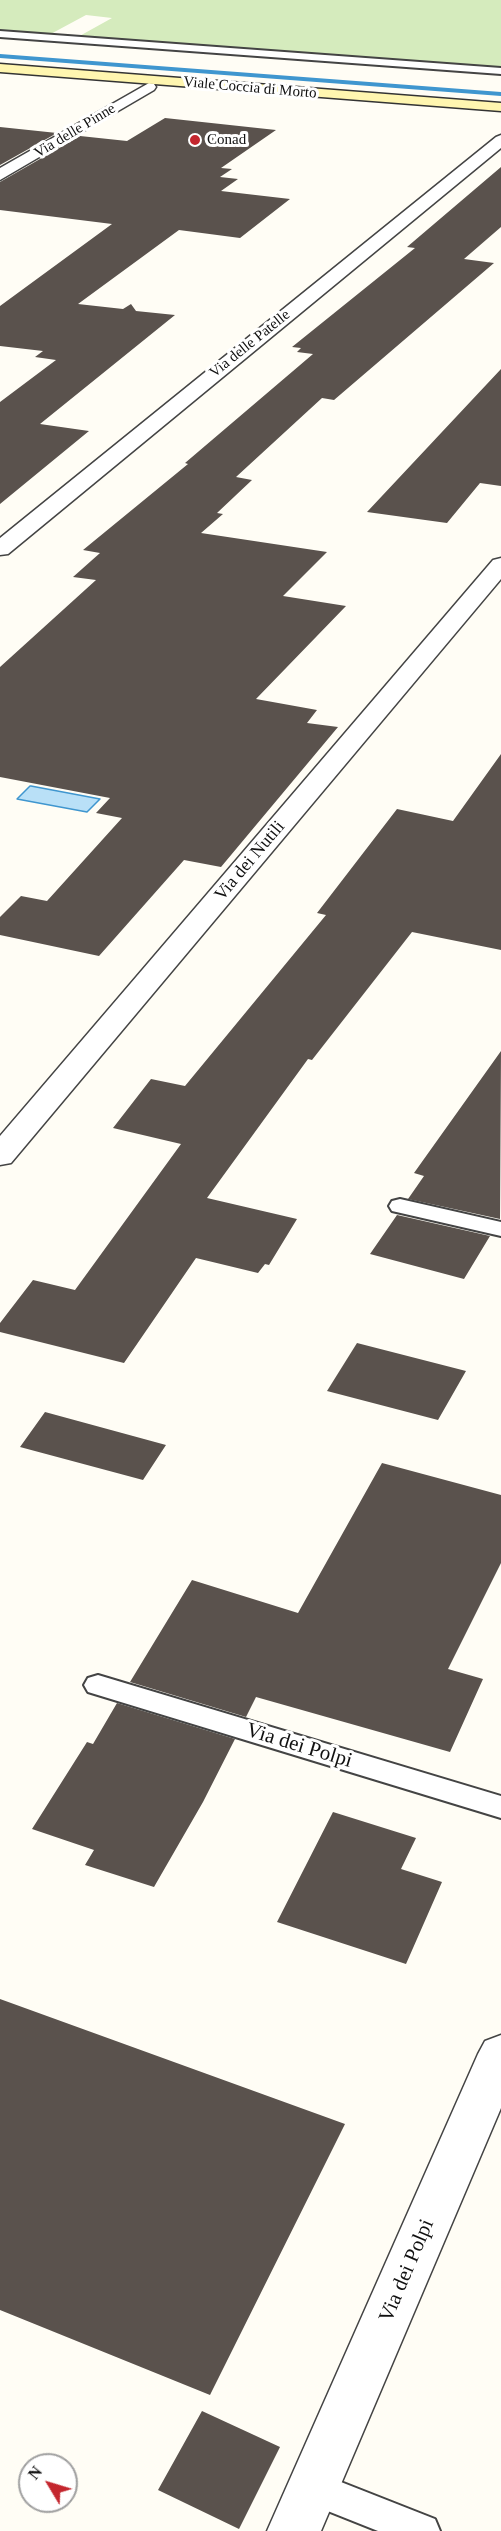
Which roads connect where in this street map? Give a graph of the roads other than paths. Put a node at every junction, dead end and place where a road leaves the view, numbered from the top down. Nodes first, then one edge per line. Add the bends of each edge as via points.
1 (0, 34) edge
2 (0, 68) edge
3 (501, 71) edge
4 (0, 75) edge
5 (149, 87) junction
6 (501, 107) edge
7 (501, 114) edge
8 (501, 140) edge
9 (0, 175) edge
10 (0, 549) edge
11 (501, 565) edge
12 (0, 1156) edge
13 (400, 1206) dead end
14 (501, 1229) edge
15 (98, 1685) dead end
16 (501, 1807) edge
17 (501, 2054) edge
18 (304, 2510) edge
19 (422, 2531) edge

1 - 3 lane
2 - 6 street, Viale Coccia di Morto
4 - 5 street, Viale Coccia di Morto
5 - 7 street, Viale Coccia di Morto
5 - 9 street, Via delle Pinne
8 - 10 street, Via delle Patelle
11 - 12 street, Via dei Nutili
13 - 14 lane
15 - 16 lane, Via dei Polpi
17 - 18 street, Via dei Polpi
18 - 19 lane, Via dei Polpi

